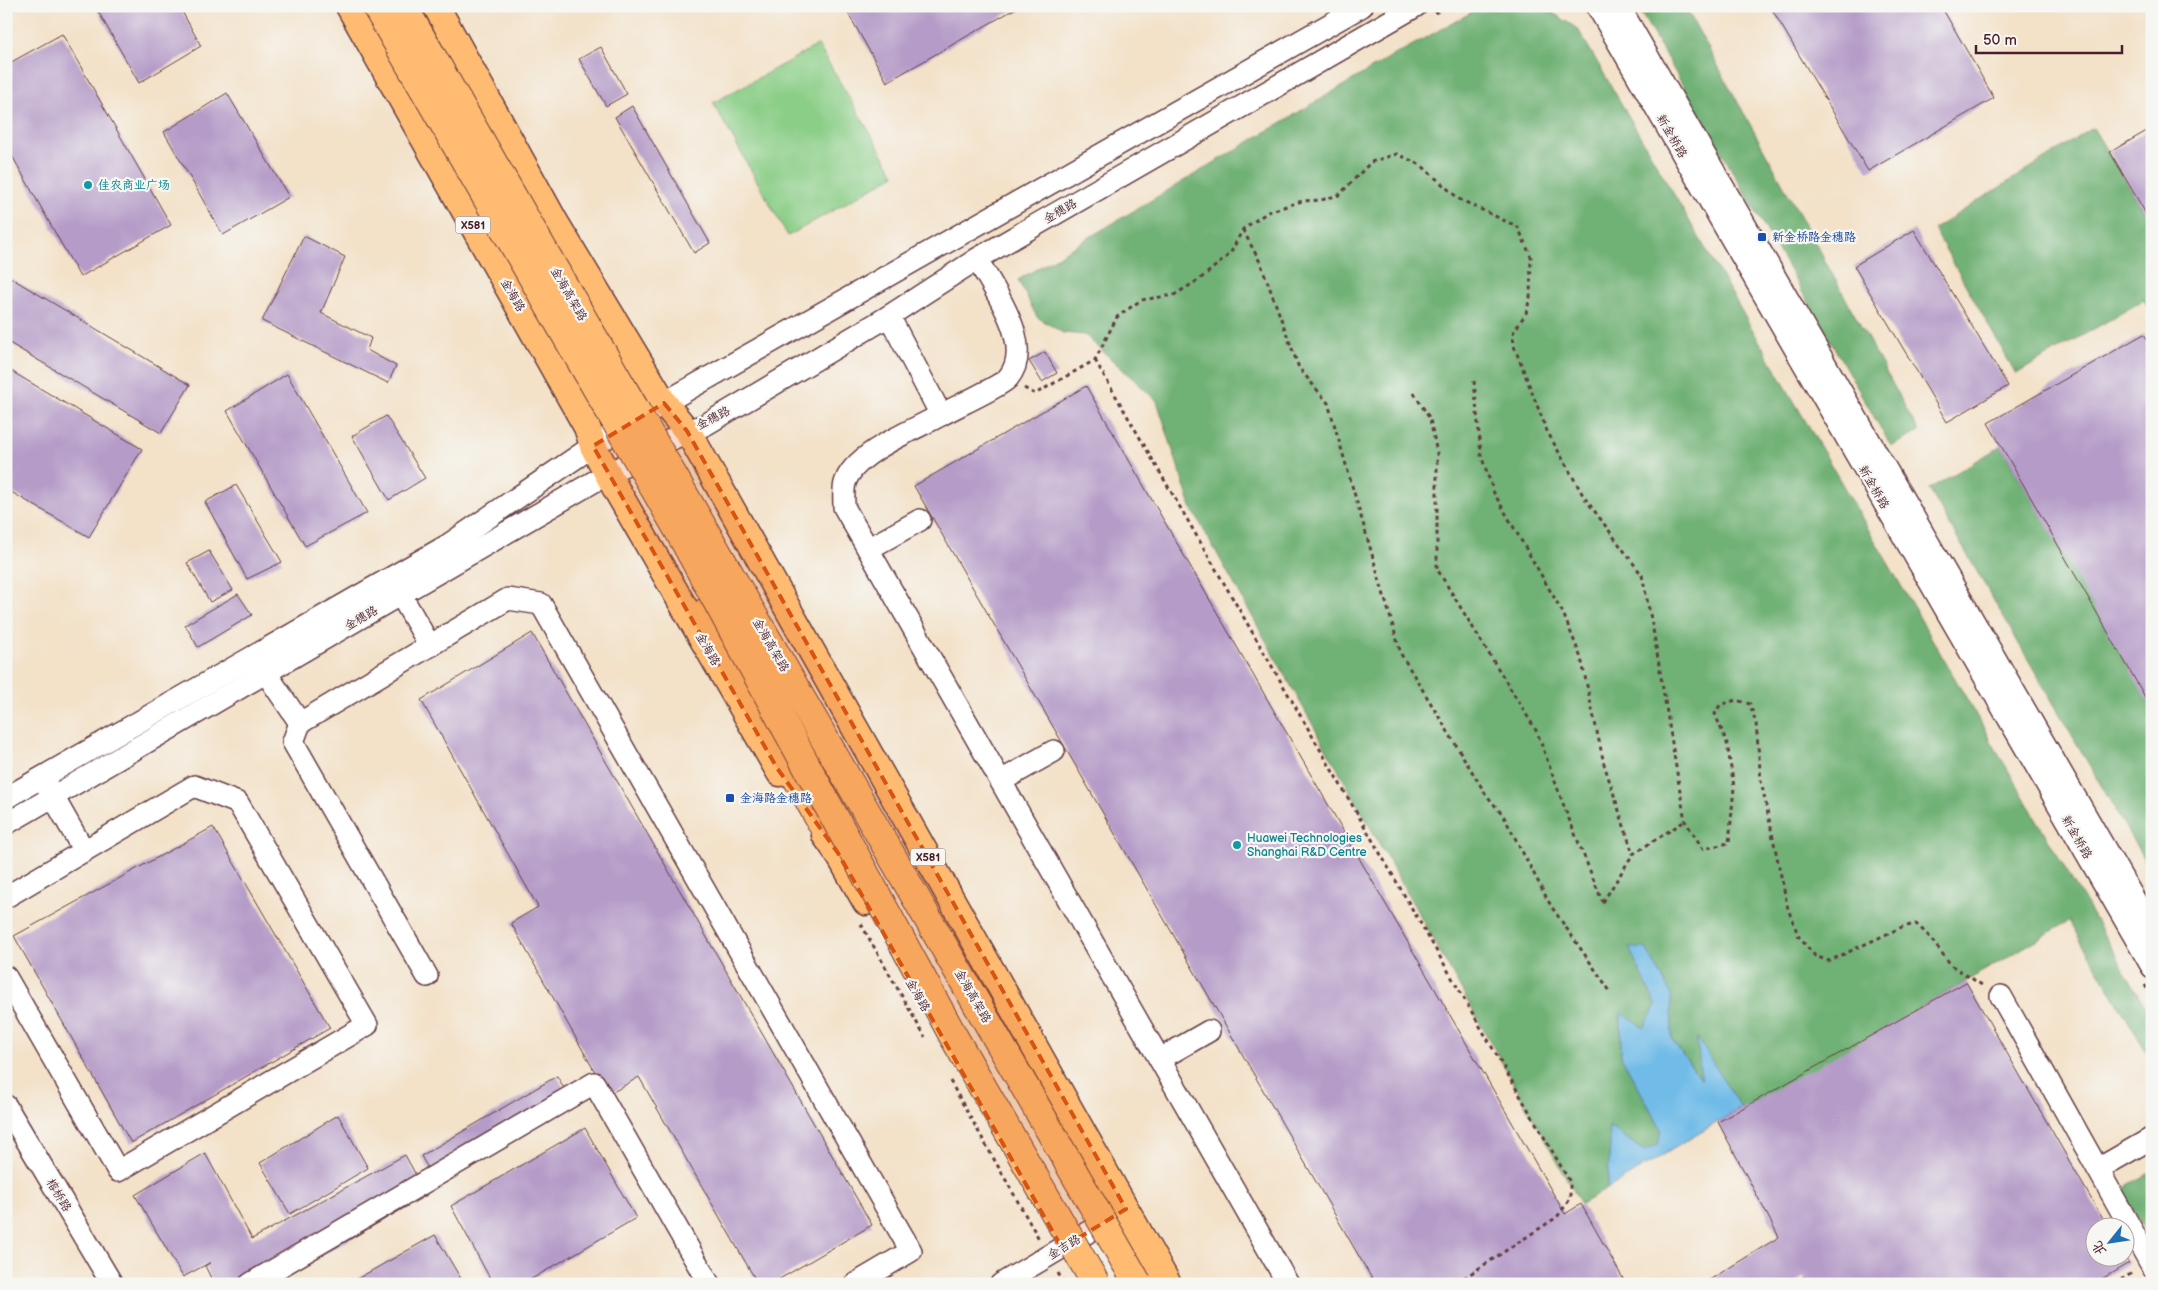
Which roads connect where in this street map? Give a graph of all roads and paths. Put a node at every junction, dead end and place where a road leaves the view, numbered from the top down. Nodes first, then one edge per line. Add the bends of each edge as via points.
1 (349, 6) edge
2 (368, 6) edge
3 (376, 6) edge
4 (403, 6) edge
5 (436, 6) edge
6 (1362, 6) edge
7 (1416, 6) edge
8 (1598, 6) edge
9 (1619, 6) edge
10 (1243, 229) junction
11 (977, 259) junction
12 (889, 316) junction
13 (1095, 360) junction
14 (1007, 379) junction
15 (1474, 381) dead end
16 (1414, 393) dead end
17 (664, 403) junction
18 (941, 415) junction
19 (687, 431) junction
20 (593, 446) junction
21 (608, 474) junction
22 (920, 520) dead end
23 (868, 549) junction
24 (390, 577) junction
25 (400, 595) junction
26 (430, 646) junction
27 (266, 673) junction
28 (300, 724) junction
29 (1054, 751) dead end
30 (42, 778) junction
31 (1001, 781) junction
32 (54, 796) junction
33 (6, 798) edge
34 (1684, 821) junction
35 (6, 824) edge
36 (84, 851) junction
37 (838, 853) junction
38 (1633, 854) junction
39 (6, 897) edge
40 (2152, 930) edge
41 (2152, 967) edge
42 (427, 976) dead end
43 (6, 977) edge
44 (1610, 991) dead end
45 (2001, 996) joint
46 (1209, 1031) dead end
47 (1160, 1060) junction
48 (6, 1106) edge
49 (2152, 1138) edge
50 (2098, 1169) junction
51 (1126, 1209) junction
52 (1062, 1248) junction
53 (2152, 1266) edge
54 (112, 1284) edge
55 (250, 1284) edge
56 (709, 1284) edge
57 (855, 1284) edge
58 (1001, 1284) edge
59 (1082, 1284) edge
60 (1096, 1284) edge
61 (1138, 1284) edge
62 (1168, 1284) edge
63 (1288, 1284) edge
64 (1455, 1284) edge

1 - 20 main road, 金海路 / X581 via 587,427
2 - 37 highway
3 - 60 highway, 金海高架路, bridge via 680,533 956,1041
4 - 61 highway, 金海高架路, bridge
5 - 17 main road, X581 via 555,222
6 - 17 street, 金穗路
7 - 11 street, 金穗路
8 - 41 street, 新金桥路
9 - 40 street, 新金桥路
10 - 13 path via 1230,254 1200,279 1174,295 1141,300 1117,317
10 - 34 path via 1268,212 1339,195 1370,162 1397,154 1421,165 1459,199 1518,227 1531,257 1530,298 1526,313 1513,333 1514,346 1548,431 1584,498 1642,575
10 - 44 path via 1261,264 1299,368 1328,403 1401,654 1485,793 1504,817 1551,906
11 - 12 street, 金穗路
11 - 14 street via 1013,325 1016,363
12 - 18 street
12 - 19 street, 金穗路 via 705,425
13 - 14 path via 1035,394
13 - 64 path via 1570,1182 1570,1199 1557,1217
14 - 18 street
15 - 38 path via 1481,455 1494,493 1563,613 1581,658 1604,764
16 - 38 path via 1430,419 1437,453 1437,569 1537,732 1603,902
17 - 19 main road, X581
17 - 20 street, 金穗路
18 - 23 street via 854,465 844,484 844,506
19 - 21 street, 金穗路
19 - 51 main road, X581
20 - 21 main road, 金海路 / X581
20 - 24 street, 金穗路 via 448,545
21 - 25 street, 金穗路
21 - 37 main road, 金海路 / X581 via 777,768
22 - 23 street
23 - 31 street
24 - 25 street
24 - 30 street, 金穗路
25 - 26 street
25 - 27 street, 金穗路
26 - 28 street
26 - 57 street via 508,599 541,604 911,1251
27 - 28 street
27 - 32 street, 金穗路
28 - 42 street via 293,742
29 - 31 street
30 - 32 street
30 - 33 street, 金穗路
31 - 47 street
32 - 35 street, 金穗路
32 - 36 street
34 - 38 path
34 - 45 path via 1703,849 1729,843 1734,787 1727,743 1715,714 1720,705 1736,700 1750,704 1756,723 1761,781 1786,900 1799,937 1816,956 1829,961 1902,927 1916,924 1952,966
36 - 39 street
36 - 43 street via 194,786 238,803 368,1025 118,1171
37 - 52 main road, 金海路 / X581
45 - 50 street
46 - 47 street
47 - 63 street
48 - 54 street, 榕桥路
49 - 50 street
50 - 53 street
51 - 52 street, 金吉路
51 - 62 main road, X581
52 - 58 street, 金吉路
52 - 59 main road, 金海路 / X581
55 - 56 street via 594,1083

